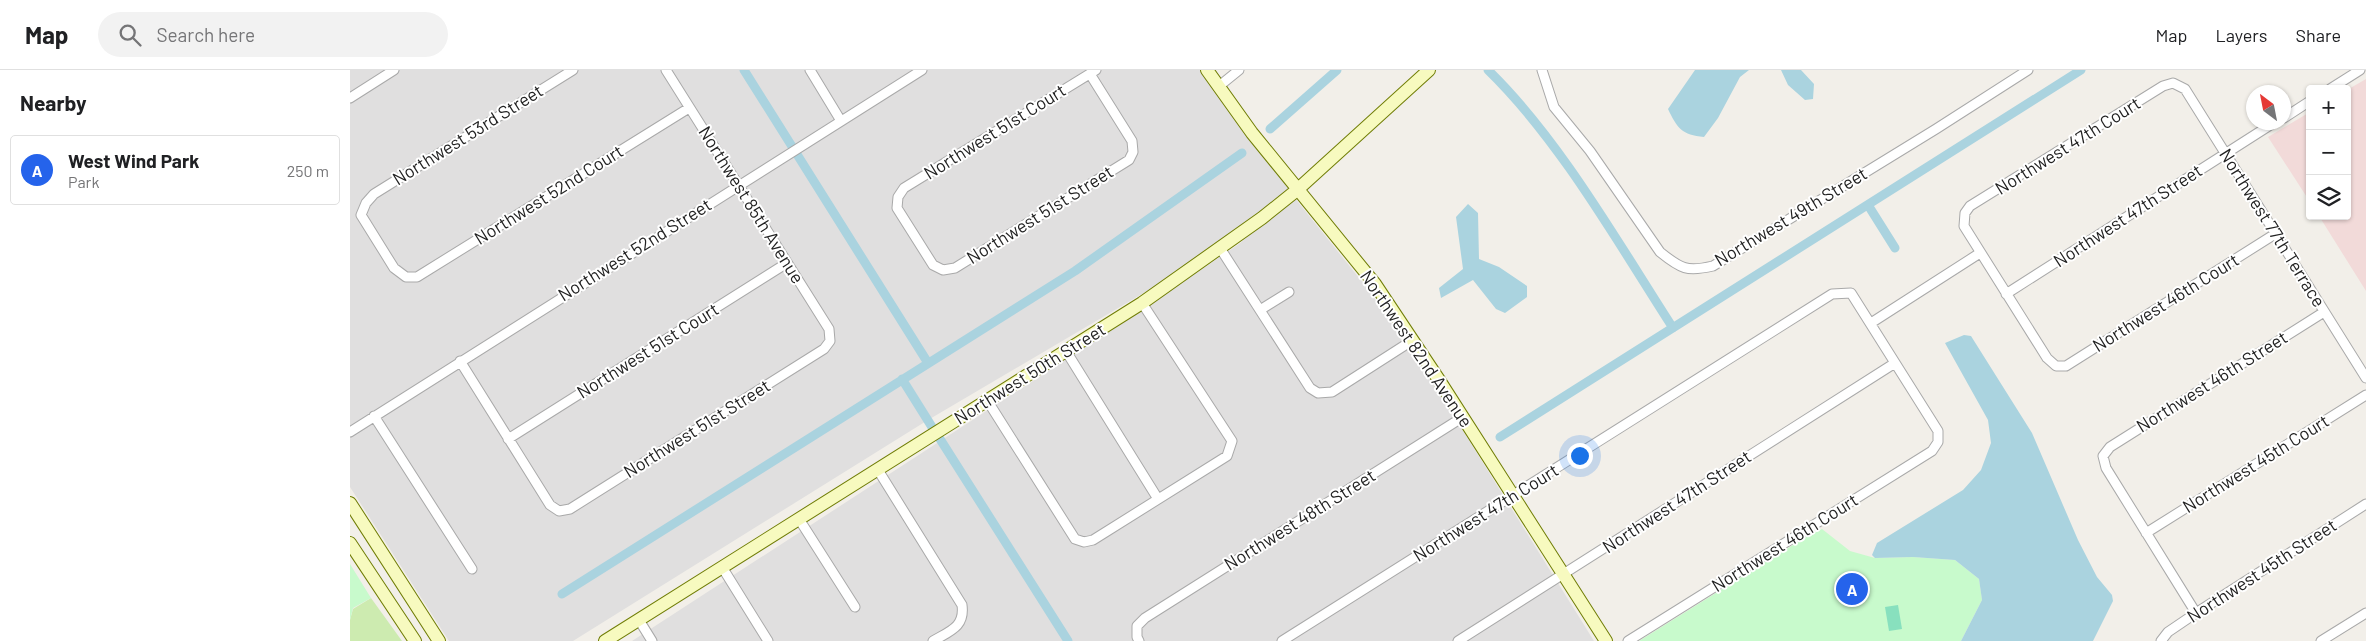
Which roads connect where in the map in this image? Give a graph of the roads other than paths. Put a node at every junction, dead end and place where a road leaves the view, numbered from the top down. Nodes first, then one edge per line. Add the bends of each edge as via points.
1 (394, 70) edge
2 (573, 70) edge
3 (666, 70) edge
4 (810, 70) edge
5 (922, 70) edge
6 (1207, 70) edge
7 (1239, 70) edge
8 (1429, 70) edge
9 (1542, 70) edge
10 (2028, 70) edge
11 (2360, 70) edge
12 (1093, 72) edge
13 (2174, 83) joint
14 (2336, 85) edge
15 (1218, 87) junction
16 (350, 98) edge
17 (2306, 104) edge
18 (689, 108) junction
19 (2291, 114) edge
20 (841, 121) junction
21 (2263, 130) edge
22 (2225, 154) junction
23 (739, 185) junction
24 (1297, 190) junction
25 (2275, 234) junction
26 (1220, 248) junction
27 (1980, 254) junction
28 (787, 263) junction
29 (943, 270) joint
30 (406, 278) joint
31 (1289, 292) dead end
32 (2006, 294) junction
33 (1142, 303) junction
34 (1260, 310) junction
35 (2324, 312) junction
36 (1871, 323) junction
37 (1413, 340) junction
38 (830, 341) joint
39 (1066, 351) junction
40 (460, 361) junction
41 (1895, 363) junction
42 (2366, 378) edge
43 (2366, 394) edge
44 (987, 400) junction
45 (374, 416) junction
46 (1463, 417) junction
47 (350, 432) edge
48 (508, 439) junction
49 (878, 470) junction
50 (1514, 496) junction
51 (1158, 498) junction
52 (350, 503) edge
53 (2366, 504) edge
54 (800, 519) junction
55 (2146, 533) junction
56 (350, 543) edge
57 (722, 568) junction
58 (472, 569) dead end
59 (1564, 575) junction
60 (855, 607) dead end
61 (2196, 613) junction
62 (2366, 613) edge
63 (639, 620) junction
64 (415, 641) edge
65 (439, 641) edge
66 (605, 641) edge
67 (652, 641) edge
68 (768, 641) edge
69 (933, 641) edge
70 (1139, 641) edge
71 (1282, 641) edge
72 (1458, 641) edge
73 (1606, 641) edge
74 (1628, 641) edge
75 (2161, 641) edge
76 (2321, 641) edge

1 - 16 street
2 - 30 street, Northwest 53rd Street via 374,194 366,203 361,215 394,268
3 - 18 street, Northwest 85th Avenue
4 - 20 street
5 - 20 street, Northwest 52nd Street
6 - 15 street, Northwest 82nd Avenue
7 - 15 street
8 - 24 street, Northwest 50th Street
9 - 10 street, Northwest 49th Street via 1554,108 1590,151 1660,252 1674,264 1693,270 1713,266
11 - 14 street
12 - 29 street, Northwest 51st Street via 1132,142 1129,160 955,268
12 - 29 street, Northwest 51st Court via 904,188 898,197 897,208 933,265
13 - 22 street, Northwest 77th Terrace via 2184,89
13 - 27 street, Northwest 47th Court via 2163,86 1970,206 1965,213 1964,226
15 - 24 street, Northwest 82nd Avenue
17 - 19 street
18 - 23 street, Northwest 85th Avenue
18 - 30 street, Northwest 52nd Court via 417,277
20 - 23 street, Northwest 52nd Street
21 - 22 street, Northwest 47th Street
22 - 25 street, Northwest 77th Terrace
22 - 32 street, Northwest 47th Street
23 - 28 street, Northwest 85th Avenue
23 - 40 street, Northwest 52nd Street
24 - 26 street, Northwest 50th Street
24 - 37 street, Northwest 82nd Avenue via 1375,284
25 - 32 street, Northwest 46th Court via 2066,366 2056,366 2047,358
25 - 35 street, Northwest 77th Terrace
26 - 33 street, Northwest 50th Street
26 - 34 street
27 - 32 street
27 - 36 street
28 - 38 street, Northwest 85th Avenue via 829,329
28 - 48 street, Northwest 51st Court
31 - 34 street
33 - 39 street, Northwest 50th Street
33 - 51 street via 1232,441 1227,456
34 - 37 street via 1310,388 1318,393 1332,392
35 - 42 street, Northwest 77th Terrace
35 - 55 street, Northwest 46th Street via 2110,447 2104,456 2106,468
36 - 41 street
36 - 50 street, Northwest 47th Court via 1851,293 1832,294
37 - 46 street, Northwest 82nd Avenue
38 - 48 street, Northwest 51st Street via 824,349 570,509 559,511 550,506
39 - 44 street, Northwest 50th Street
39 - 51 street
40 - 45 street, Northwest 52nd Street
40 - 48 street
41 - 59 street, Northwest 47th Street
41 - 74 street, Northwest 46th Court via 1938,431 1938,442 1932,452
43 - 55 street, Northwest 45th Court
44 - 49 street, Northwest 50th Street
44 - 51 street via 1075,539 1093,540
45 - 47 street, Northwest 52nd Street
45 - 58 street
46 - 50 street, Northwest 82nd Avenue
46 - 70 street, Northwest 48th Street via 1145,618 1137,626
49 - 54 street, Northwest 50th Street
49 - 69 street via 962,605 964,617 959,625
50 - 59 street, Northwest 82nd Avenue
50 - 71 street, Northwest 47th Court
52 - 65 street
53 - 61 street, Northwest 45th Street
54 - 57 street, Northwest 50th Street
54 - 60 street
55 - 61 street
56 - 64 street
57 - 63 street, Northwest 50th Street
57 - 68 street
59 - 72 street, Northwest 47th Street
59 - 73 street, Northwest 82nd Avenue
61 - 75 street, Northwest 45th Street via 2168,632
62 - 76 street
63 - 66 street, Northwest 50th Street
63 - 67 street

